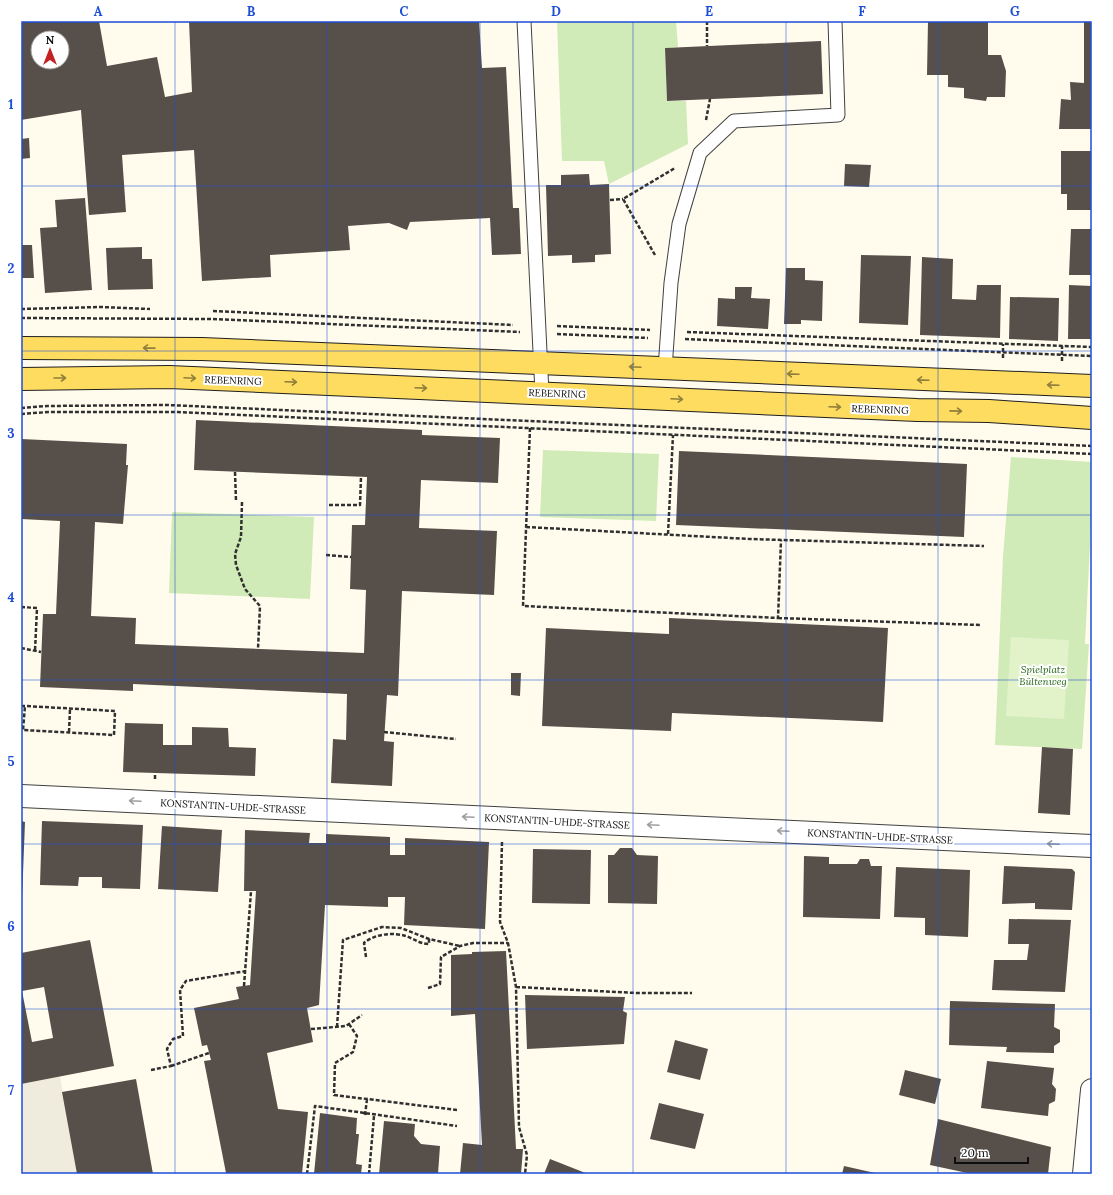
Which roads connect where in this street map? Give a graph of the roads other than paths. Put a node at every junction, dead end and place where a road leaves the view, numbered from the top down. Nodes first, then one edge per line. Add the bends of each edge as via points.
1 (524, 21) edge
2 (835, 21) edge
3 (21, 348) edge
4 (541, 363) junction
5 (665, 369) junction
6 (21, 379) edge
7 (1092, 386) edge
8 (542, 393) junction
9 (1092, 418) edge
10 (21, 796) edge
11 (1092, 846) edge
12 (1092, 1090) edge
13 (1084, 1174) edge

1 - 4 lane
2 - 5 lane via 838,115 734,121 700,153 679,224 671,283
4 -> 3 main road via 202,349
5 -> 4 main road
4 - 8 lane
7 -> 5 main road
6 -> 8 main road, REBENRING via 169,377
8 -> 9 main road, REBENRING
11 -> 10 street, KONSTANTIN-UHDE-STRASSE
12 - 13 street

